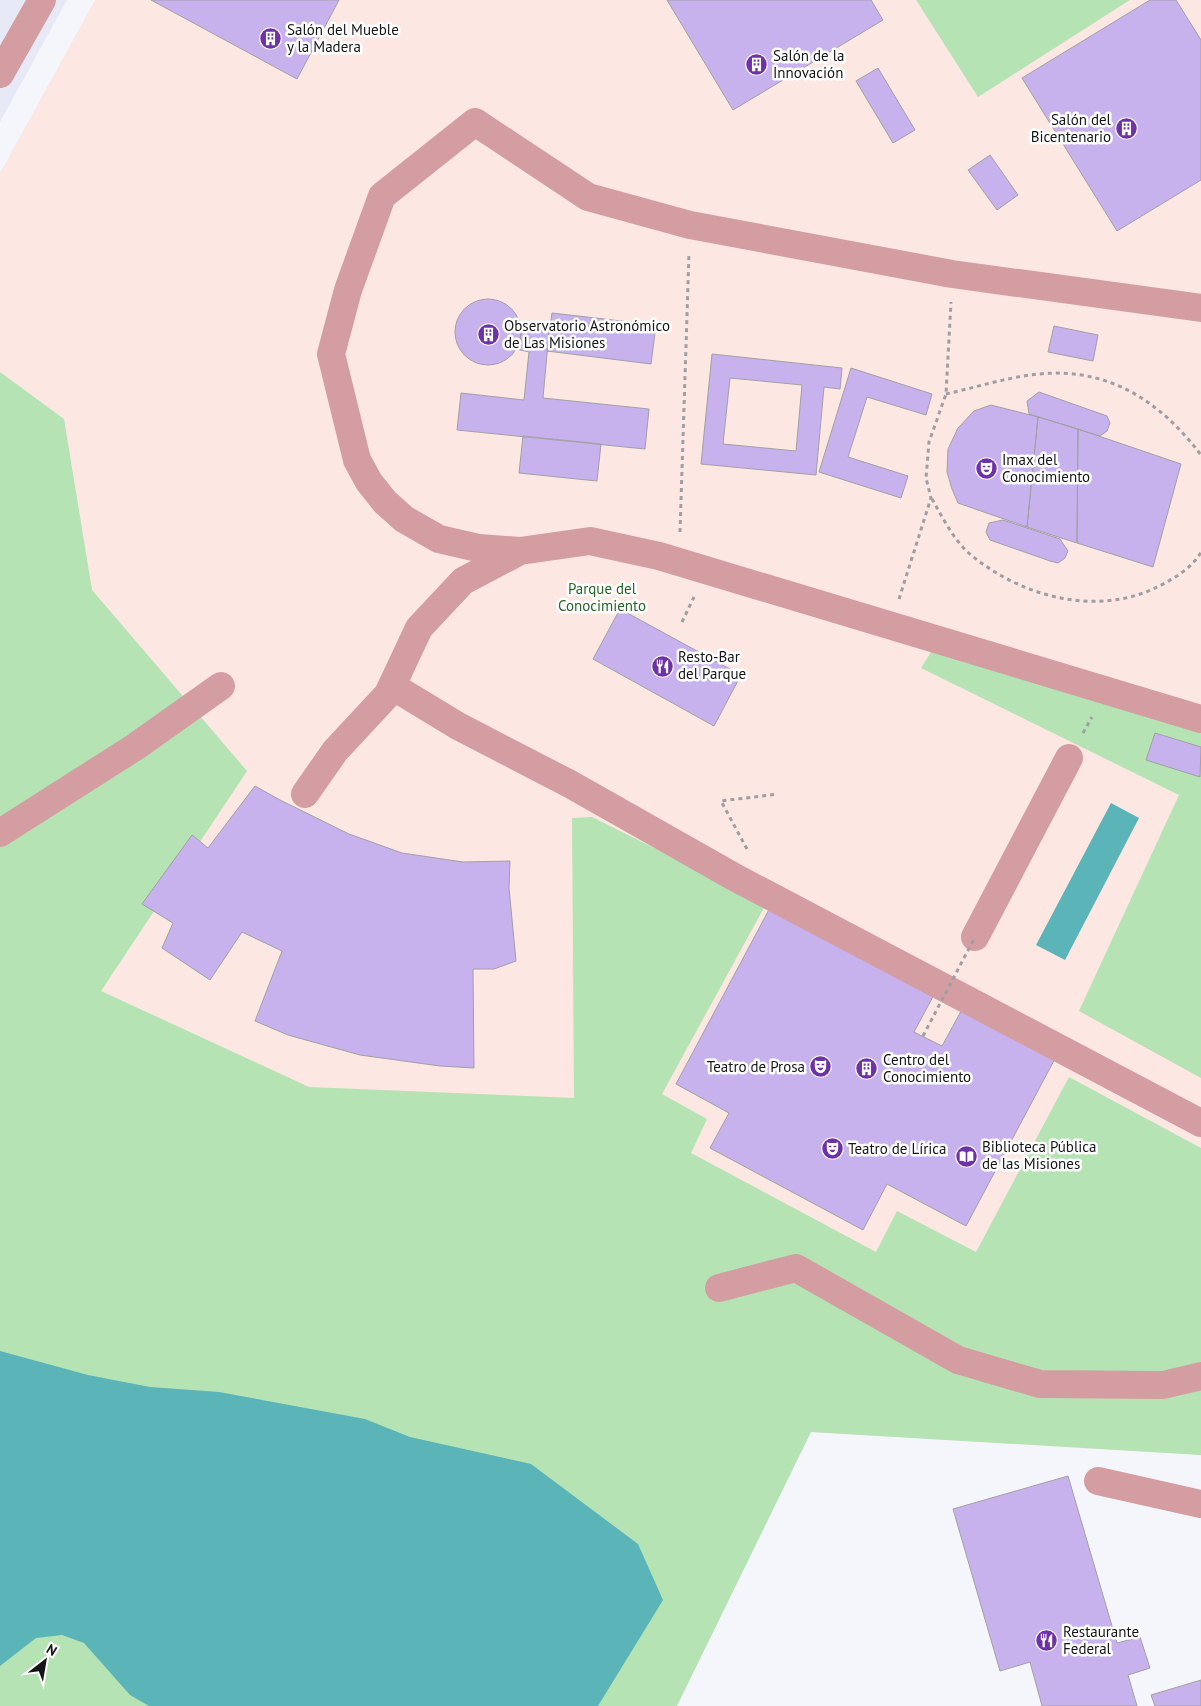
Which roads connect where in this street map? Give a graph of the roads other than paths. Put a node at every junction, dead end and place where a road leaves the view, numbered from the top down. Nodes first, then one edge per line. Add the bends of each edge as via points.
1 (42, 0) edge
2 (0, 74) edge
3 (1201, 308) edge
4 (520, 551) junction
5 (221, 686) dead end
6 (392, 686) junction
7 (1201, 719) edge
8 (1069, 758) dead end
9 (305, 794) dead end
10 (0, 833) edge
11 (975, 937) road end
12 (1196, 1115) edge
13 (719, 1288) dead end
14 (1201, 1376) edge
15 (1098, 1481) dead end
16 (1201, 1504) edge

1 - 2 street
3 - 4 street via 952,274 690,225 588,197 475,122 382,196 348,290 331,354 358,460 369,482 385,502 404,519 439,538 478,548
4 - 6 street via 463,581 450,594 419,628
4 - 7 street via 590,541 659,556
5 - 10 street
6 - 9 street via 335,751
6 - 12 street via 458,726 570,784 736,878
8 - 11 street
13 - 14 street via 796,1268 958,1360 1040,1384 1163,1385
15 - 16 street

